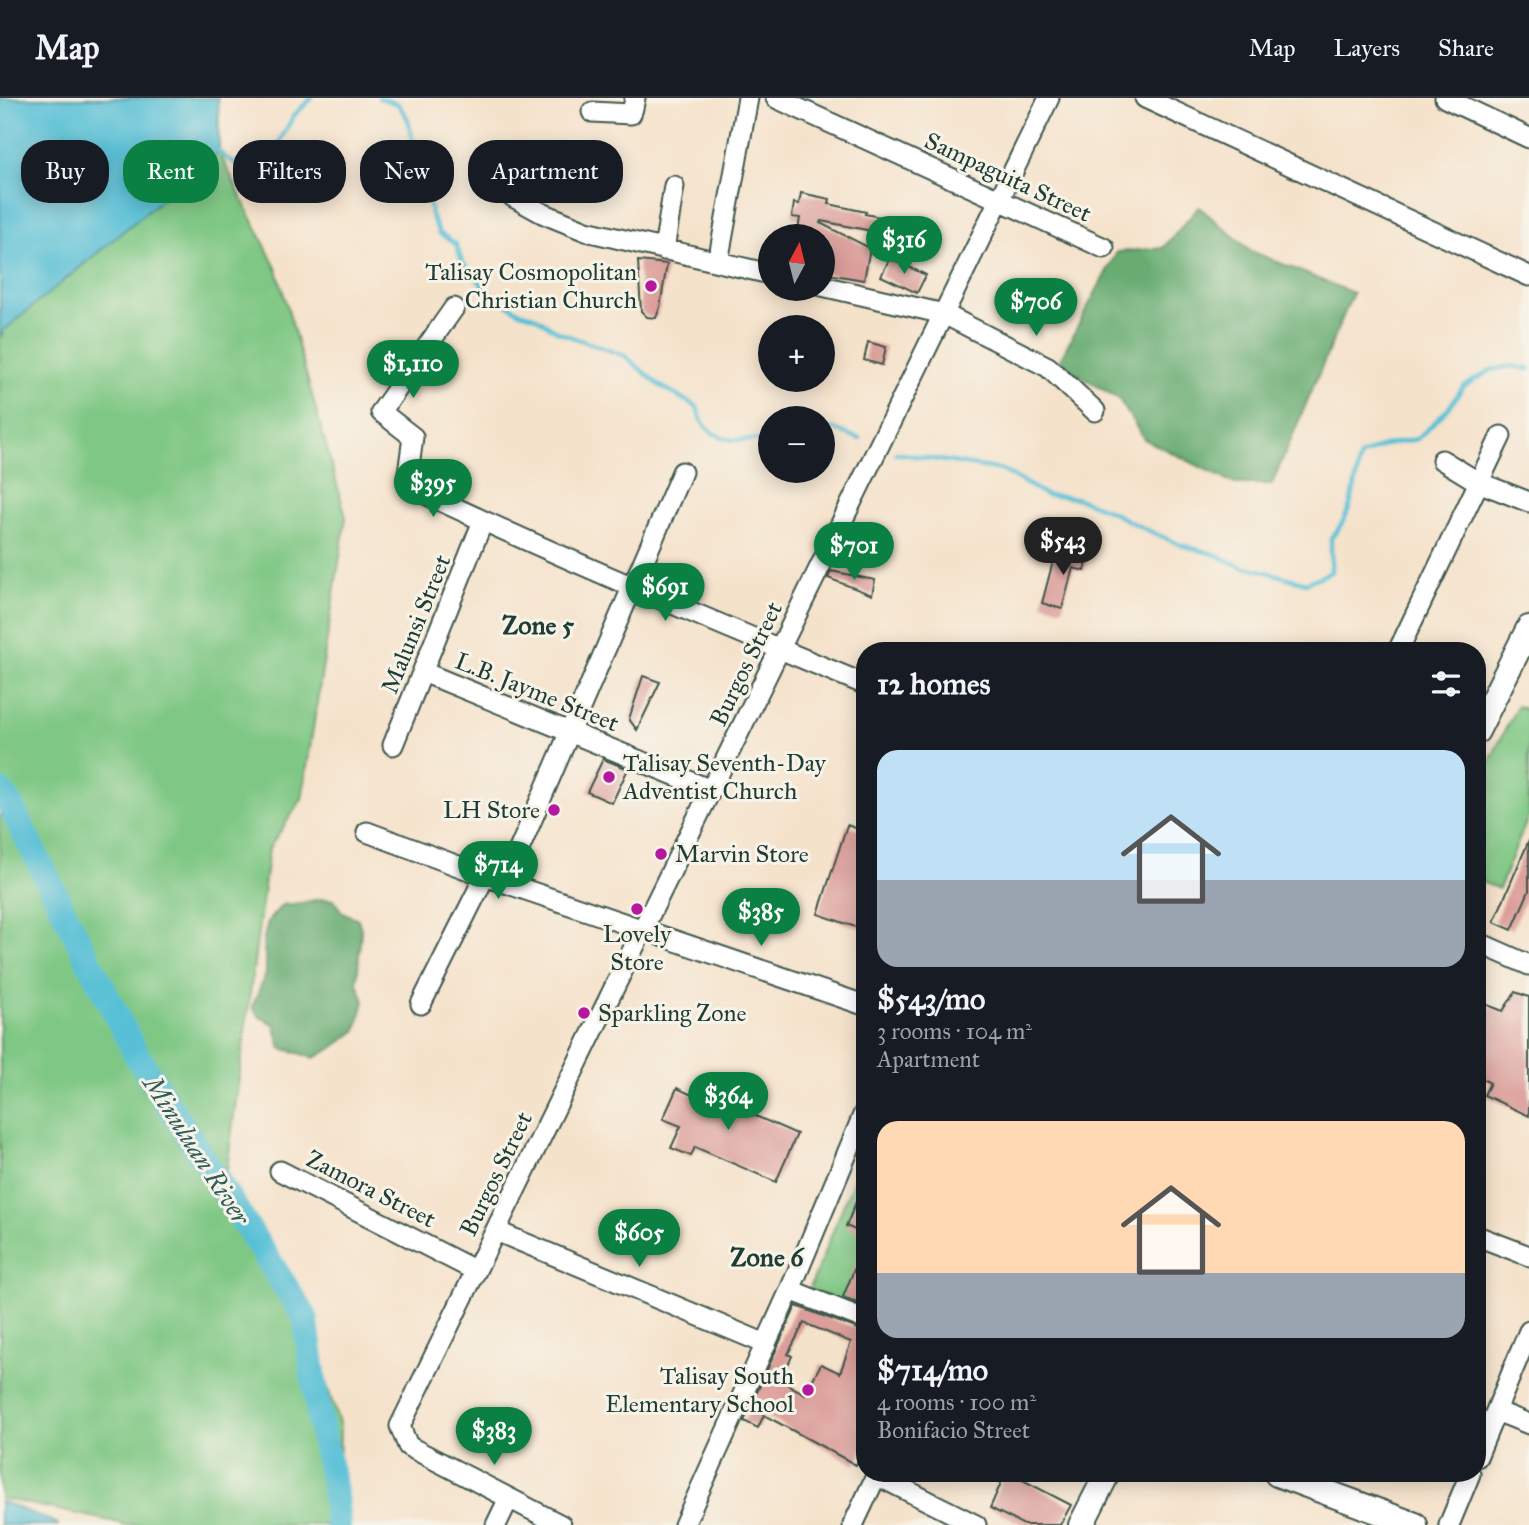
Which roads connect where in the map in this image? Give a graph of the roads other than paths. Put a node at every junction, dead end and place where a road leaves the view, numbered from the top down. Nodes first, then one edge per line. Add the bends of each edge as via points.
1 (635, 98) edge
2 (748, 98) edge
3 (776, 98) edge
4 (1049, 98) edge
5 (1145, 98) edge
6 (1445, 98) edge
7 (592, 112) dead end
8 (1529, 138) edge
9 (674, 186) dead end
10 (1000, 199) junction
11 (524, 203) edge
12 (1104, 248) dead end
13 (664, 250) junction
14 (718, 262) junction
15 (758, 271) edge
16 (1529, 276) edge
17 (835, 289) edge
18 (454, 308) dead end
19 (944, 314) junction
20 (1095, 411) dead end
21 (1501, 436) dead end
22 (1443, 460) dead end
23 (682, 472) dead end
24 (1478, 482) junction
25 (1529, 502) edge
26 (483, 521) junction
27 (632, 588) junction
28 (1529, 628) edge
29 (1402, 642) edge
30 (780, 649) junction
31 (422, 672) junction
32 (856, 681) edge
33 (1486, 713) edge
34 (570, 732) junction
35 (393, 745) dead end
36 (711, 790) junction
37 (367, 832) dead end
38 (485, 876) junction
39 (505, 882) junction
40 (643, 929) junction
41 (1486, 946) edge
42 (1529, 965) edge
43 (856, 1002) edge
44 (421, 1004) dead end
45 (856, 1131) edge
46 (280, 1171) dead end
47 (496, 1231) junction
48 (1486, 1239) edge
49 (1529, 1256) edge
50 (476, 1270) junction
51 (790, 1290) junction
52 (856, 1316) edge
53 (1529, 1331) edge
54 (766, 1344) junction
55 (1496, 1411) junction
56 (1529, 1423) edge
57 (1486, 1435) edge
58 (872, 1482) edge
59 (892, 1482) edge
60 (1103, 1482) edge
61 (1299, 1482) edge
62 (1467, 1482) edge
63 (509, 1498) junction
64 (496, 1525) edge
65 (561, 1525) edge
66 (684, 1525) edge
67 (853, 1525) edge
68 (975, 1525) edge
69 (1081, 1525) edge
70 (1415, 1525) edge
71 (1449, 1525) edge

1 - 7 street via 631,114
2 - 14 street
3 - 10 street, Sampaguita Street
4 - 10 street, Burgos Street
5 - 16 street
6 - 8 street
9 - 13 street
10 - 12 street, Sampaguita Street
10 - 19 street, Burgos Street
11 - 13 street via 586,231
13 - 14 street
14 - 15 street
17 - 19 street
18 - 26 street via 381,412 413,437 407,481
19 - 20 street via 1048,367
19 - 30 street, Burgos Street
21 - 24 street
22 - 24 street
23 - 27 street
24 - 25 street
24 - 29 street
26 - 27 street
26 - 31 street, Malunsi Street
27 - 30 street
27 - 34 street
28 - 33 main road
30 - 32 street
30 - 36 street, Burgos Street
31 - 34 street, L.B. Jayme Street
31 - 35 street, Malunsi Street
34 - 36 street, L.B. Jayme Street
34 - 39 street
36 - 40 street, Burgos Street
37 - 38 street
38 - 39 street
38 - 44 street
39 - 40 street
40 - 43 street
40 - 47 street, Burgos Street
41 - 42 street
45 - 51 street
46 - 50 street, Zamora Street
47 - 50 street, Burgos Street
47 - 54 street
48 - 49 street
50 - 63 street, Burgos Street via 400,1426 408,1446
51 - 52 street
51 - 54 street
53 - 55 street
54 - 66 street
55 - 56 street
55 - 57 street
58 - 67 street
59 - 68 street
60 - 69 main road
61 - 70 main road
62 - 71 street
63 - 64 street
63 - 65 street, Burgos Street

